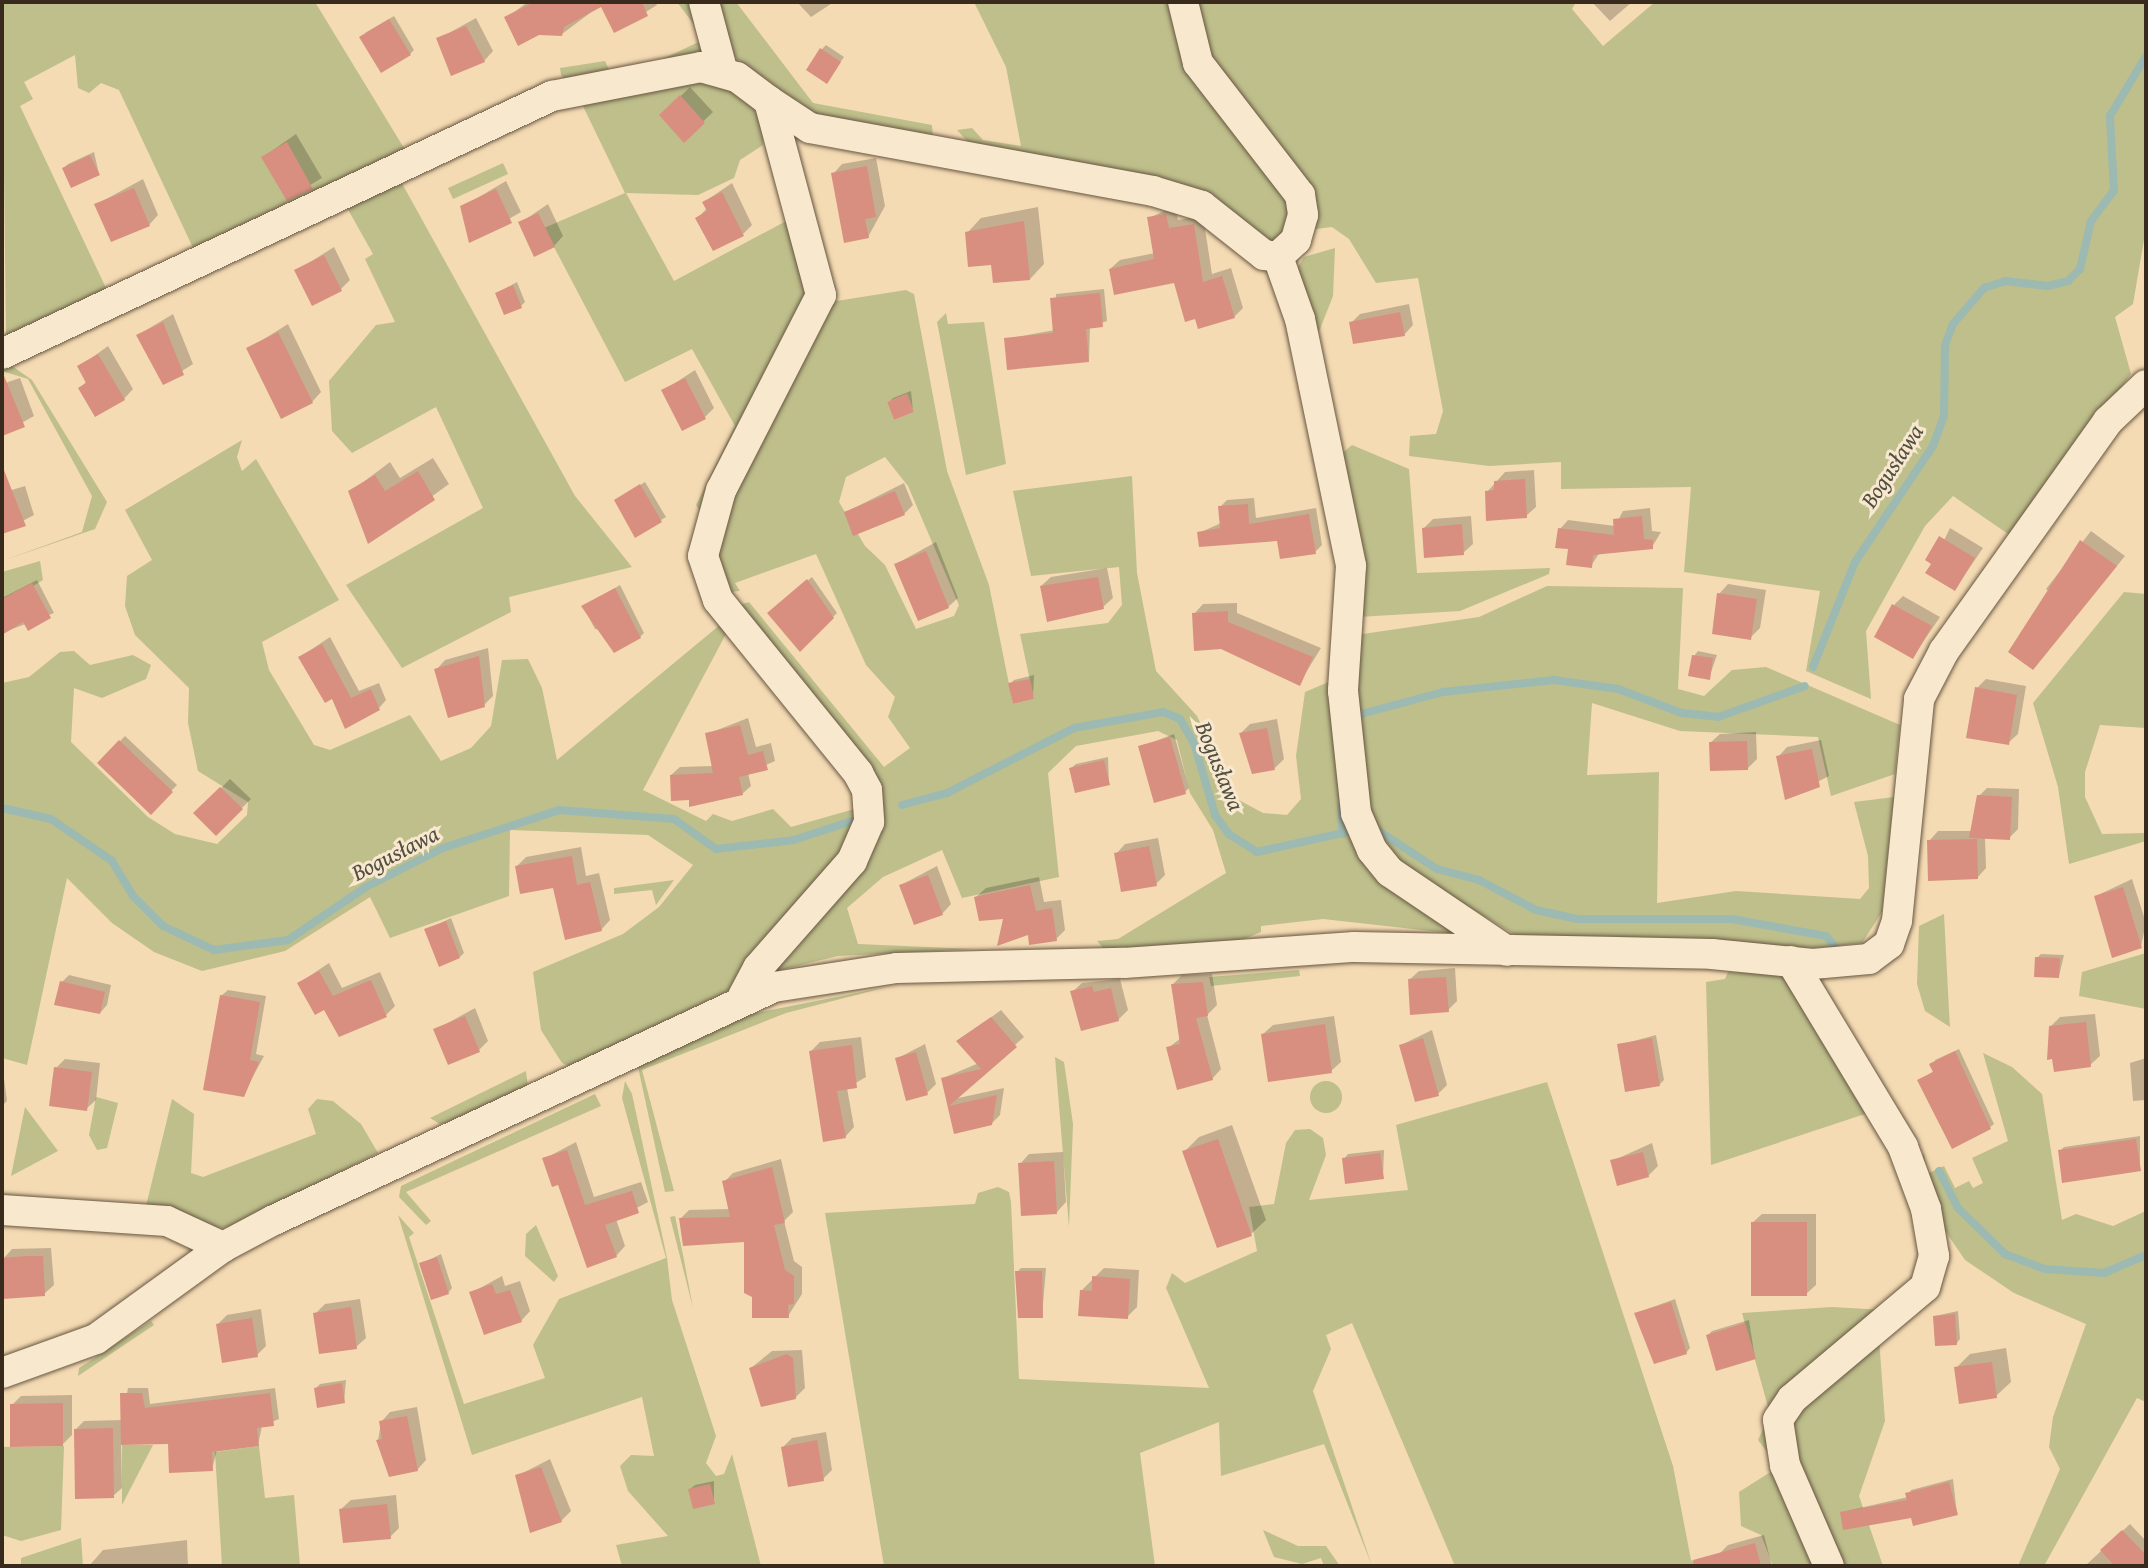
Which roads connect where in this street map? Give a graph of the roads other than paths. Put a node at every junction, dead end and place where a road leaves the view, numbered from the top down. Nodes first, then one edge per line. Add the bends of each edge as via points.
1 (704, 2) edge
2 (1183, 2) edge
3 (723, 73) junction
4 (769, 101) junction
5 (1278, 257) junction
6 (2, 354) edge
7 (2146, 385) edge
8 (1507, 951) junction
9 (1791, 961) junction
10 (743, 996) junction
11 (2, 1210) edge
12 (223, 1247) junction
13 (2, 1373) edge
14 (1829, 1566) edge

1 - 3 street
2 - 5 street via 1198,63 1300,195 1303,215 1296,240
3 - 4 street
3 - 6 street via 664,69 552,96
4 - 5 street via 810,128 1166,194 1202,206 1265,256
4 - 10 street via 821,295 721,490 704,556 718,600 858,774 867,790 869,822 852,860 758,968
5 - 8 street via 1300,320 1351,566 1343,691 1356,813 1371,850 1390,872
7 - 9 street via 2108,421 1944,651 1919,699 1897,921 1889,944 1861,961
8 - 9 street
8 - 10 street via 1354,947 1113,964 897,968 815,978
9 - 14 street via 1903,1147 1926,1209 1934,1256 1925,1287 1792,1399 1778,1420 1785,1465
10 - 12 street
11 - 12 street via 167,1222
12 - 13 street via 96,1339

